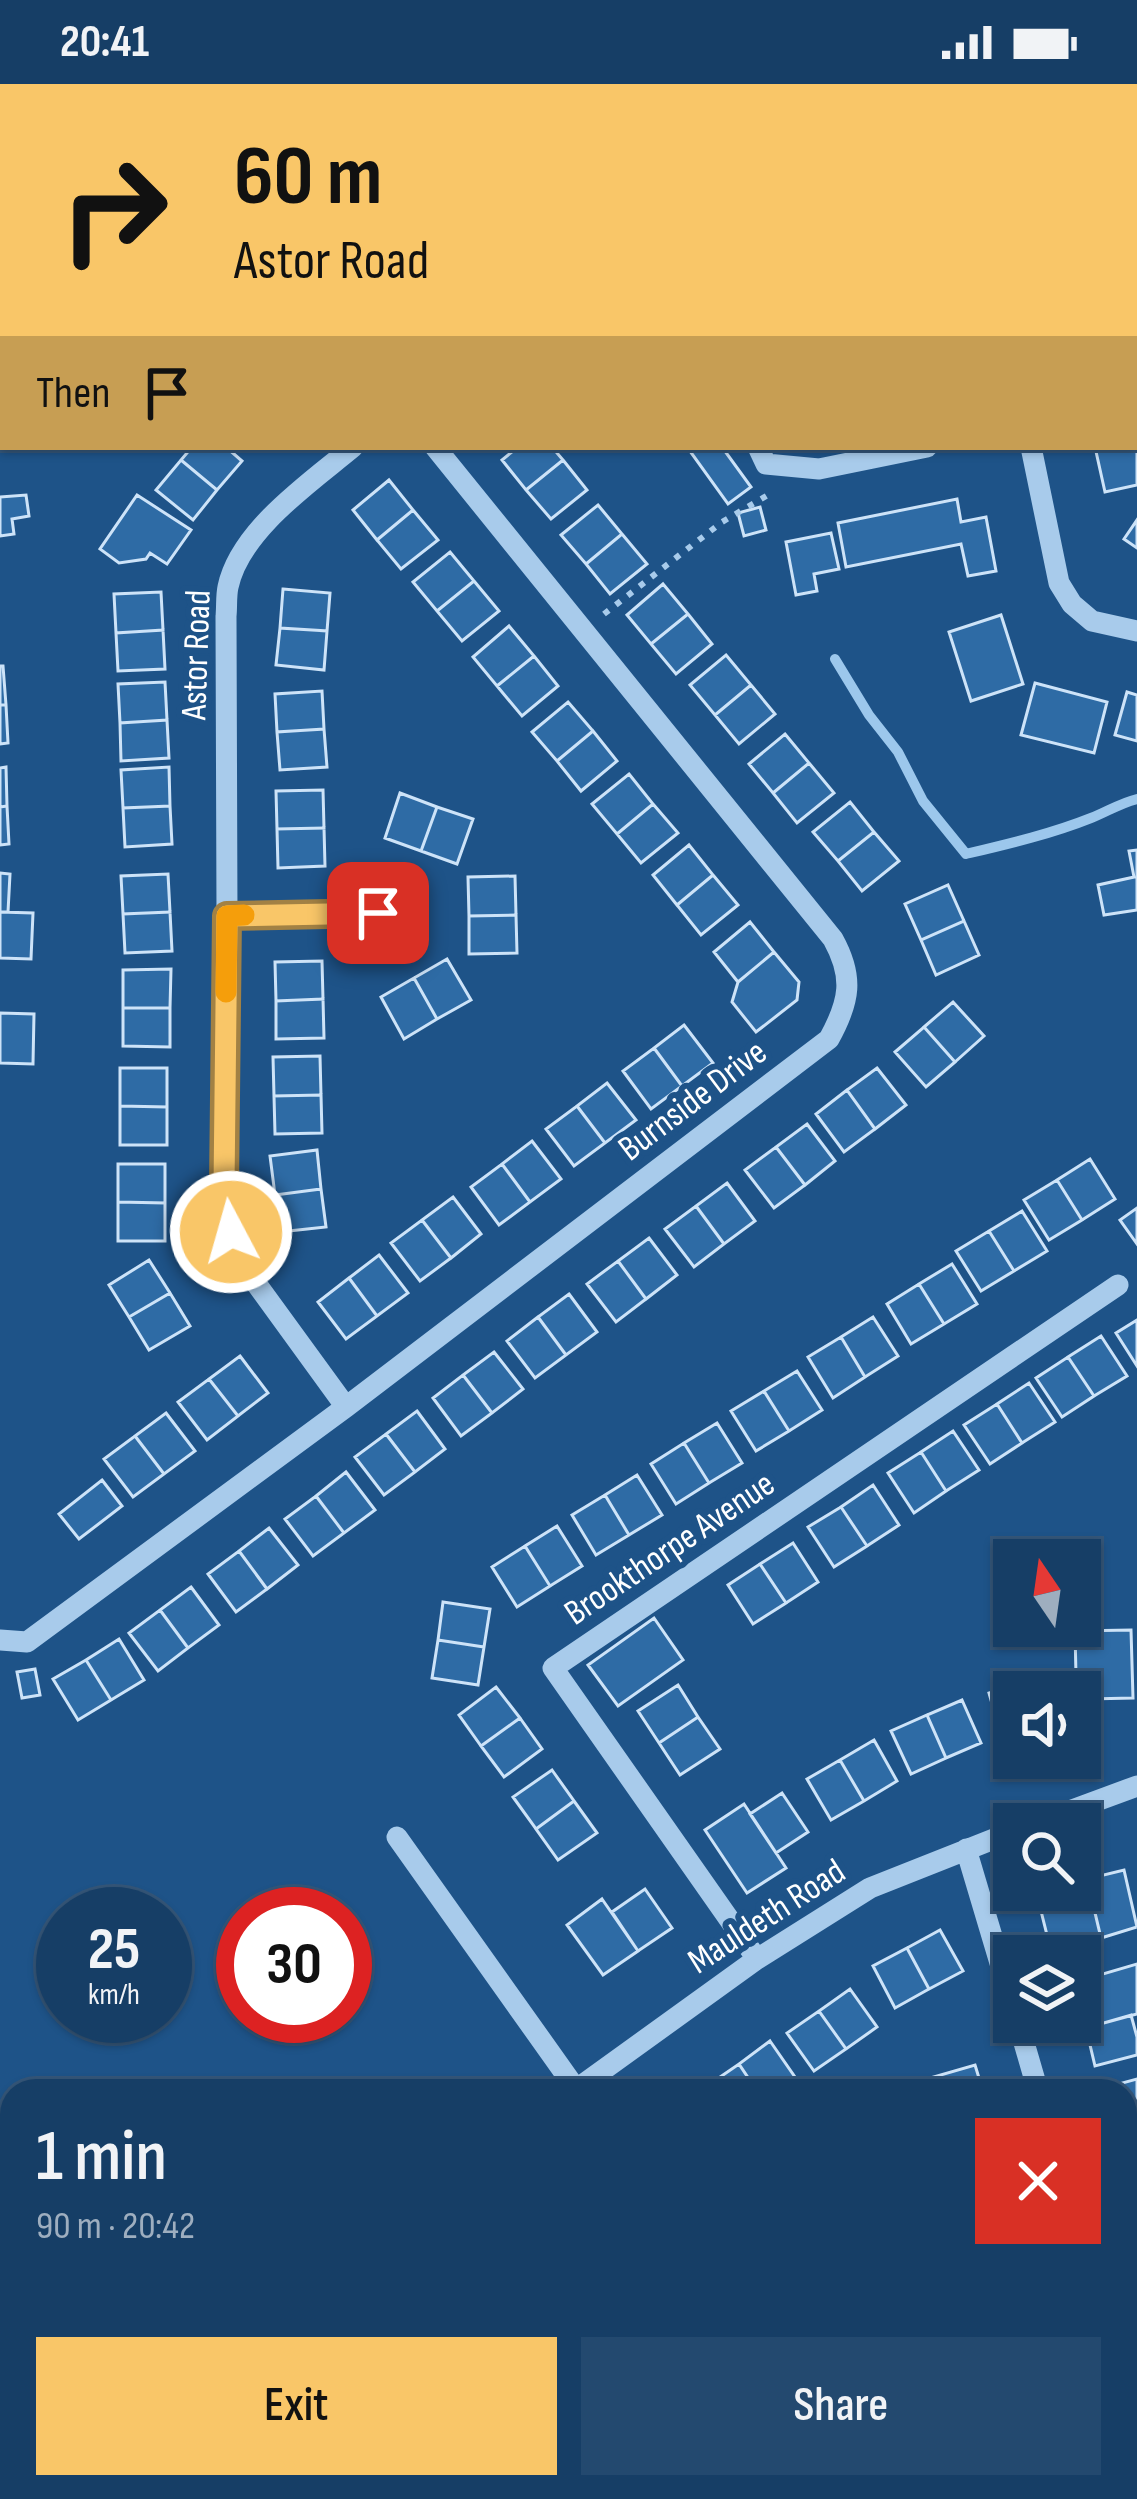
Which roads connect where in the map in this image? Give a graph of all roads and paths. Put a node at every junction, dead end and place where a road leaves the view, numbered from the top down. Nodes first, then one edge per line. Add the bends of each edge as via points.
1 (349, 450) edge
2 (437, 450) edge
3 (759, 450) edge
4 (912, 450) edge
5 (1032, 450) edge
6 (819, 469) junction
7 (585, 629) junction
8 (1137, 631) edge
9 (378, 913) dead end
10 (227, 916) junction
11 (1118, 1285) dead end
12 (346, 1407) junction
13 (0, 1640) edge
14 (1137, 1786) edge
15 (1091, 1803) edge
16 (398, 1837) dead end
17 (993, 1839) edge
18 (966, 1849) junction
19 (993, 1940) edge
20 (758, 1959) junction
21 (1024, 2043) edge
22 (567, 2079) edge
23 (590, 2079) edge
24 (1035, 2079) edge

1 - 10 street, Astor Road via 270,518 228,587
2 - 7 street, Burnside Drive
3 - 6 street via 766,464
4 - 6 street
5 - 8 street via 1060,584 1092,621
6 - 7 path via 722,522
7 - 12 street, Burnside Drive via 833,939 845,960 844,1012 829,1039
9 - 10 street
10 - 12 street, Astor Road via 224,1187 231,1232 242,1264
11 - 20 street, Brookthorpe Avenue via 553,1668
12 - 13 street, Burnside Drive via 27,1642
14 - 15 street
16 - 22 street
17 - 18 street, Mauldeth Road
18 - 19 street
18 - 20 street, Mauldeth Road via 869,1888
20 - 23 street, Mauldeth Road
21 - 24 street

